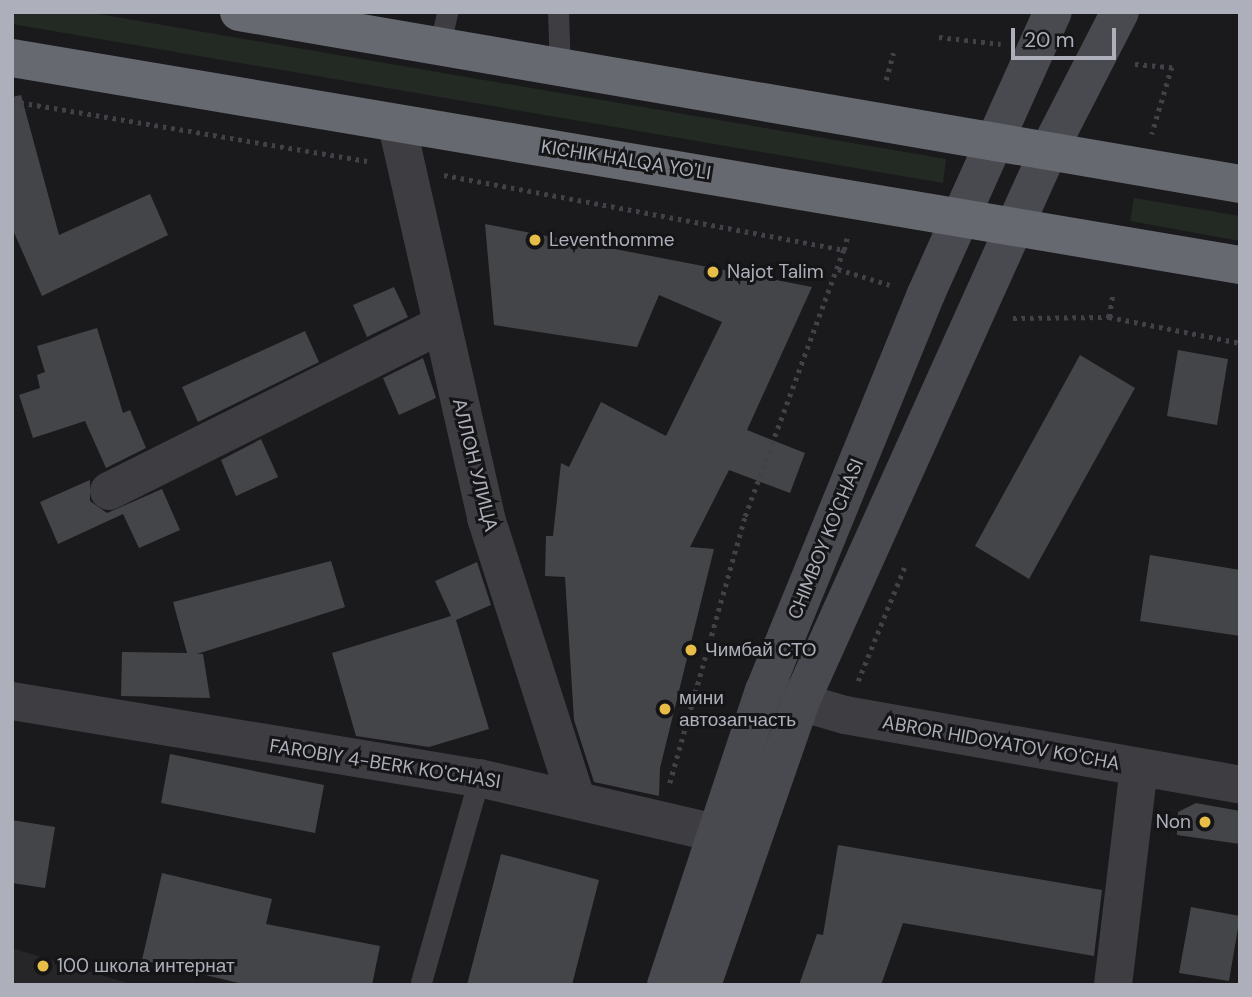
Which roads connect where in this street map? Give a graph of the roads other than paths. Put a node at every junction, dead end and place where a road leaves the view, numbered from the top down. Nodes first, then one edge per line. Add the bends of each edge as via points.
1 (239, 12) edge
2 (558, 12) edge
3 (1052, 12) edge
4 (1120, 12) edge
5 (443, 30) edge
6 (12, 58) edge
7 (560, 68) junction
8 (397, 125) junction
9 (992, 141) junction
10 (1049, 150) junction
11 (1240, 184) edge
12 (962, 215) junction
13 (1015, 224) junction
14 (1240, 265) edge
15 (441, 325) junction
16 (109, 491) dead end
17 (764, 691) junction
18 (12, 701) edge
19 (800, 703) junction
20 (1139, 768) junction
21 (479, 778) junction
22 (1240, 785) edge
23 (576, 798) junction
24 (718, 831) junction
25 (754, 842) junction
26 (421, 982) dead end
27 (666, 985) edge
28 (702, 985) edge
29 (1113, 985) edge

1 - 5 highway
2 - 7 lane
3 - 9 main road, CHIMBOY KO'CHASI
4 - 10 main road, CHIMBOY KO'CHASI
5 - 7 highway
6 - 8 highway, KICHIK HALQA YO'LI
7 - 9 highway
8 - 12 highway, KICHIK HALQA YO'LI
8 - 15 street, АЛЛОН УЛИЦА
9 - 10 highway
9 - 12 main road, CHIMBOY KO'CHASI
10 - 11 highway
10 - 13 main road, CHIMBOY KO'CHASI
12 - 13 highway, KICHIK HALQA YO'LI
12 - 17 main road, CHIMBOY KO'CHASI
13 - 14 highway, KICHIK HALQA YO'LI
13 - 19 main road, CHIMBOY KO'CHASI
15 - 16 street
15 - 23 street, АЛЛОН УЛИЦА via 486,518
17 - 19 street, ABROR HIDOYATOV KO'CHA
17 - 24 main road, CHIMBOY KO'CHASI
18 - 21 street, FAROBIY 4-BERK KO'CHASI
19 - 20 street, ABROR HIDOYATOV KO'CHA
19 - 25 main road, CHIMBOY KO'CHASI
20 - 22 street, ABROR HIDOYATOV KO'CHA
20 - 29 street
21 - 23 street, FAROBIY 4-BERK KO'CHASI
21 - 26 lane
23 - 24 street, FAROBIY 4-BERK KO'CHASI
24 - 25 street, FAROBIY 4-BERK KO'CHASI
24 - 27 main road, CHIMBOY KO'CHASI
25 - 28 main road, CHIMBOY KO'CHASI

